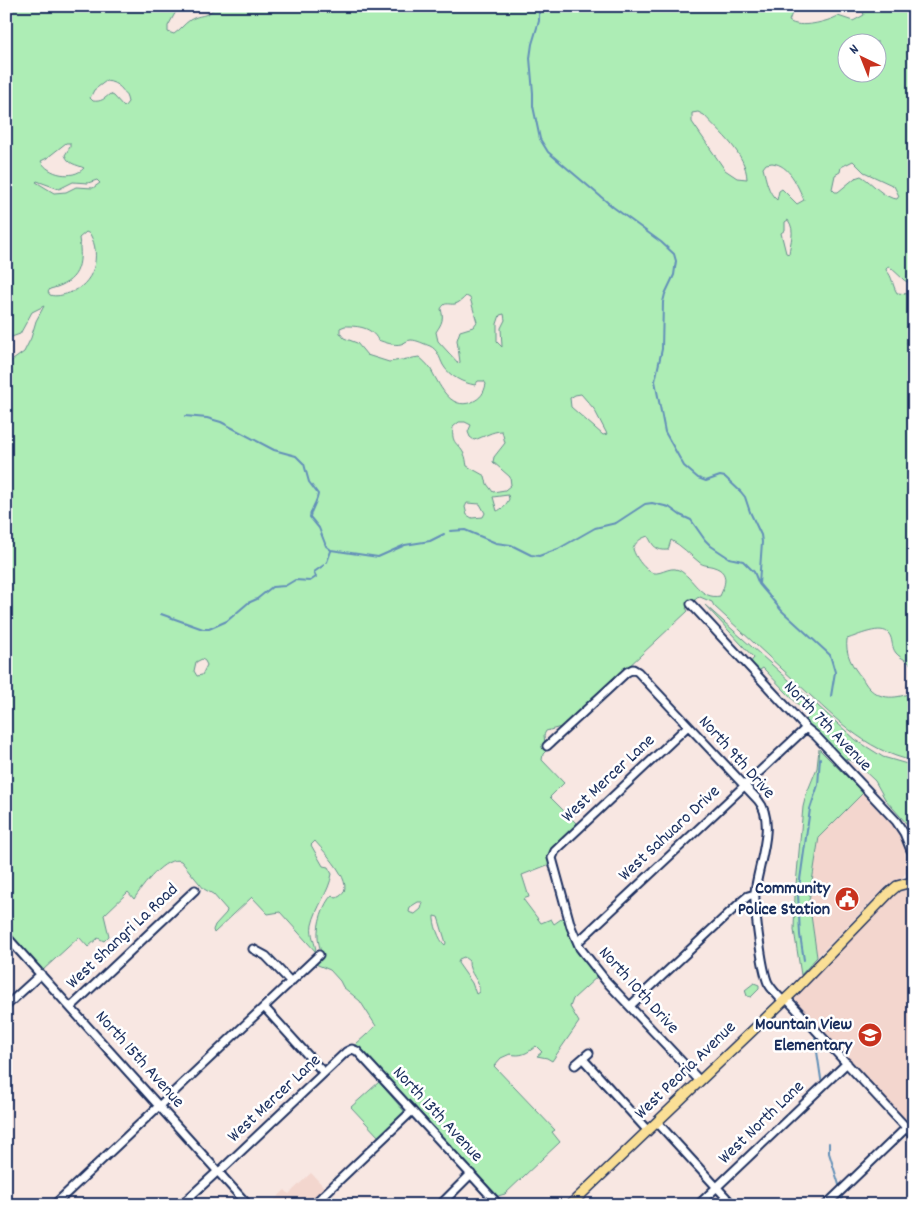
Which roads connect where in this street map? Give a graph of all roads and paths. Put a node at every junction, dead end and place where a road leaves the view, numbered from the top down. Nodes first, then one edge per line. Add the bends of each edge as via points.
1 (691, 604) dead end
2 (688, 726) junction
3 (806, 728) junction
4 (547, 746) dead end
5 (744, 786) junction
6 (552, 855) joint
7 (913, 882) edge
8 (195, 890) dead end
9 (755, 894) junction
10 (6, 936) edge
11 (578, 942) junction
12 (253, 949) dead end
13 (319, 955) dead end
14 (40, 974) junction
15 (291, 982) junction
16 (785, 1000) junction
17 (6, 1006) edge
18 (630, 1006) junction
19 (71, 1007) junction
20 (264, 1008) junction
21 (352, 1049) joint
22 (589, 1053) dead end
23 (583, 1059) junction
24 (847, 1063) junction
25 (575, 1065) dead end
26 (324, 1073) junction
27 (700, 1081) junction
28 (159, 1106) junction
29 (412, 1111) junction
30 (657, 1122) junction
31 (906, 1128) junction
32 (648, 1131) junction
33 (914, 1136) edge
34 (219, 1172) junction
35 (471, 1174) junction
36 (716, 1187) junction
37 (6, 1202) edge
38 (9, 1205) edge
39 (54, 1205) edge
40 (181, 1205) edge
41 (248, 1205) edge
42 (313, 1205) edge
43 (440, 1205) edge
44 (499, 1205) edge
45 (570, 1205) edge
46 (698, 1205) edge
47 (733, 1205) edge
48 (826, 1205) edge

1 - 3 street, North 7th Avenue
2 - 4 street, North 9th Drive via 633,669
2 - 5 street, North 9th Drive
2 - 6 street, West Mercer Lane
3 - 5 street, West Sahuaro Drive
3 - 7 street, North 7th Avenue via 904,833 912,853
5 - 9 street, North 9th Drive via 762,804 767,817
5 - 11 street, West Sahuaro Drive
6 - 11 street, North 10th Drive via 566,912
7 - 16 main road, West Peoria Avenue via 892,890
8 - 19 street, West Shangri La Road
9 - 16 street, North 9th Drive via 766,976 772,989
9 - 18 street via 742,901
10 - 14 street, North 15th Avenue
11 - 18 street, North 10th Drive via 596,970
12 - 15 street via 266,956
13 - 15 street
14 - 17 street, West Shangri La Road
14 - 19 street, North 15th Avenue
15 - 20 street
16 - 24 street, North 9th Drive
16 - 27 main road, West Peoria Avenue
18 - 27 street, North 10th Drive
19 - 28 street, North 15th Avenue
20 - 26 street
20 - 28 street
21 - 26 street, West Mercer Lane
21 - 29 street, North 13th Avenue
22 - 23 street
23 - 25 street
23 - 32 street
24 - 31 street, North 9th Drive
24 - 36 street, West North Lane
26 - 34 street, West Mercer Lane
27 - 30 main road, West Peoria Avenue
28 - 34 street, North 15th Avenue
28 - 39 street
29 - 35 street, North 13th Avenue
29 - 42 street
30 - 32 main road, West Peoria Avenue
30 - 36 street
31 - 33 street, North 9th Drive
31 - 48 street
32 - 45 main road, West Peoria Avenue
34 - 40 street, West Mercer Lane
34 - 41 street, North 15th Avenue
35 - 43 street
35 - 44 street, North 13th Avenue
36 - 46 street, West North Lane
36 - 47 street
37 - 38 street

